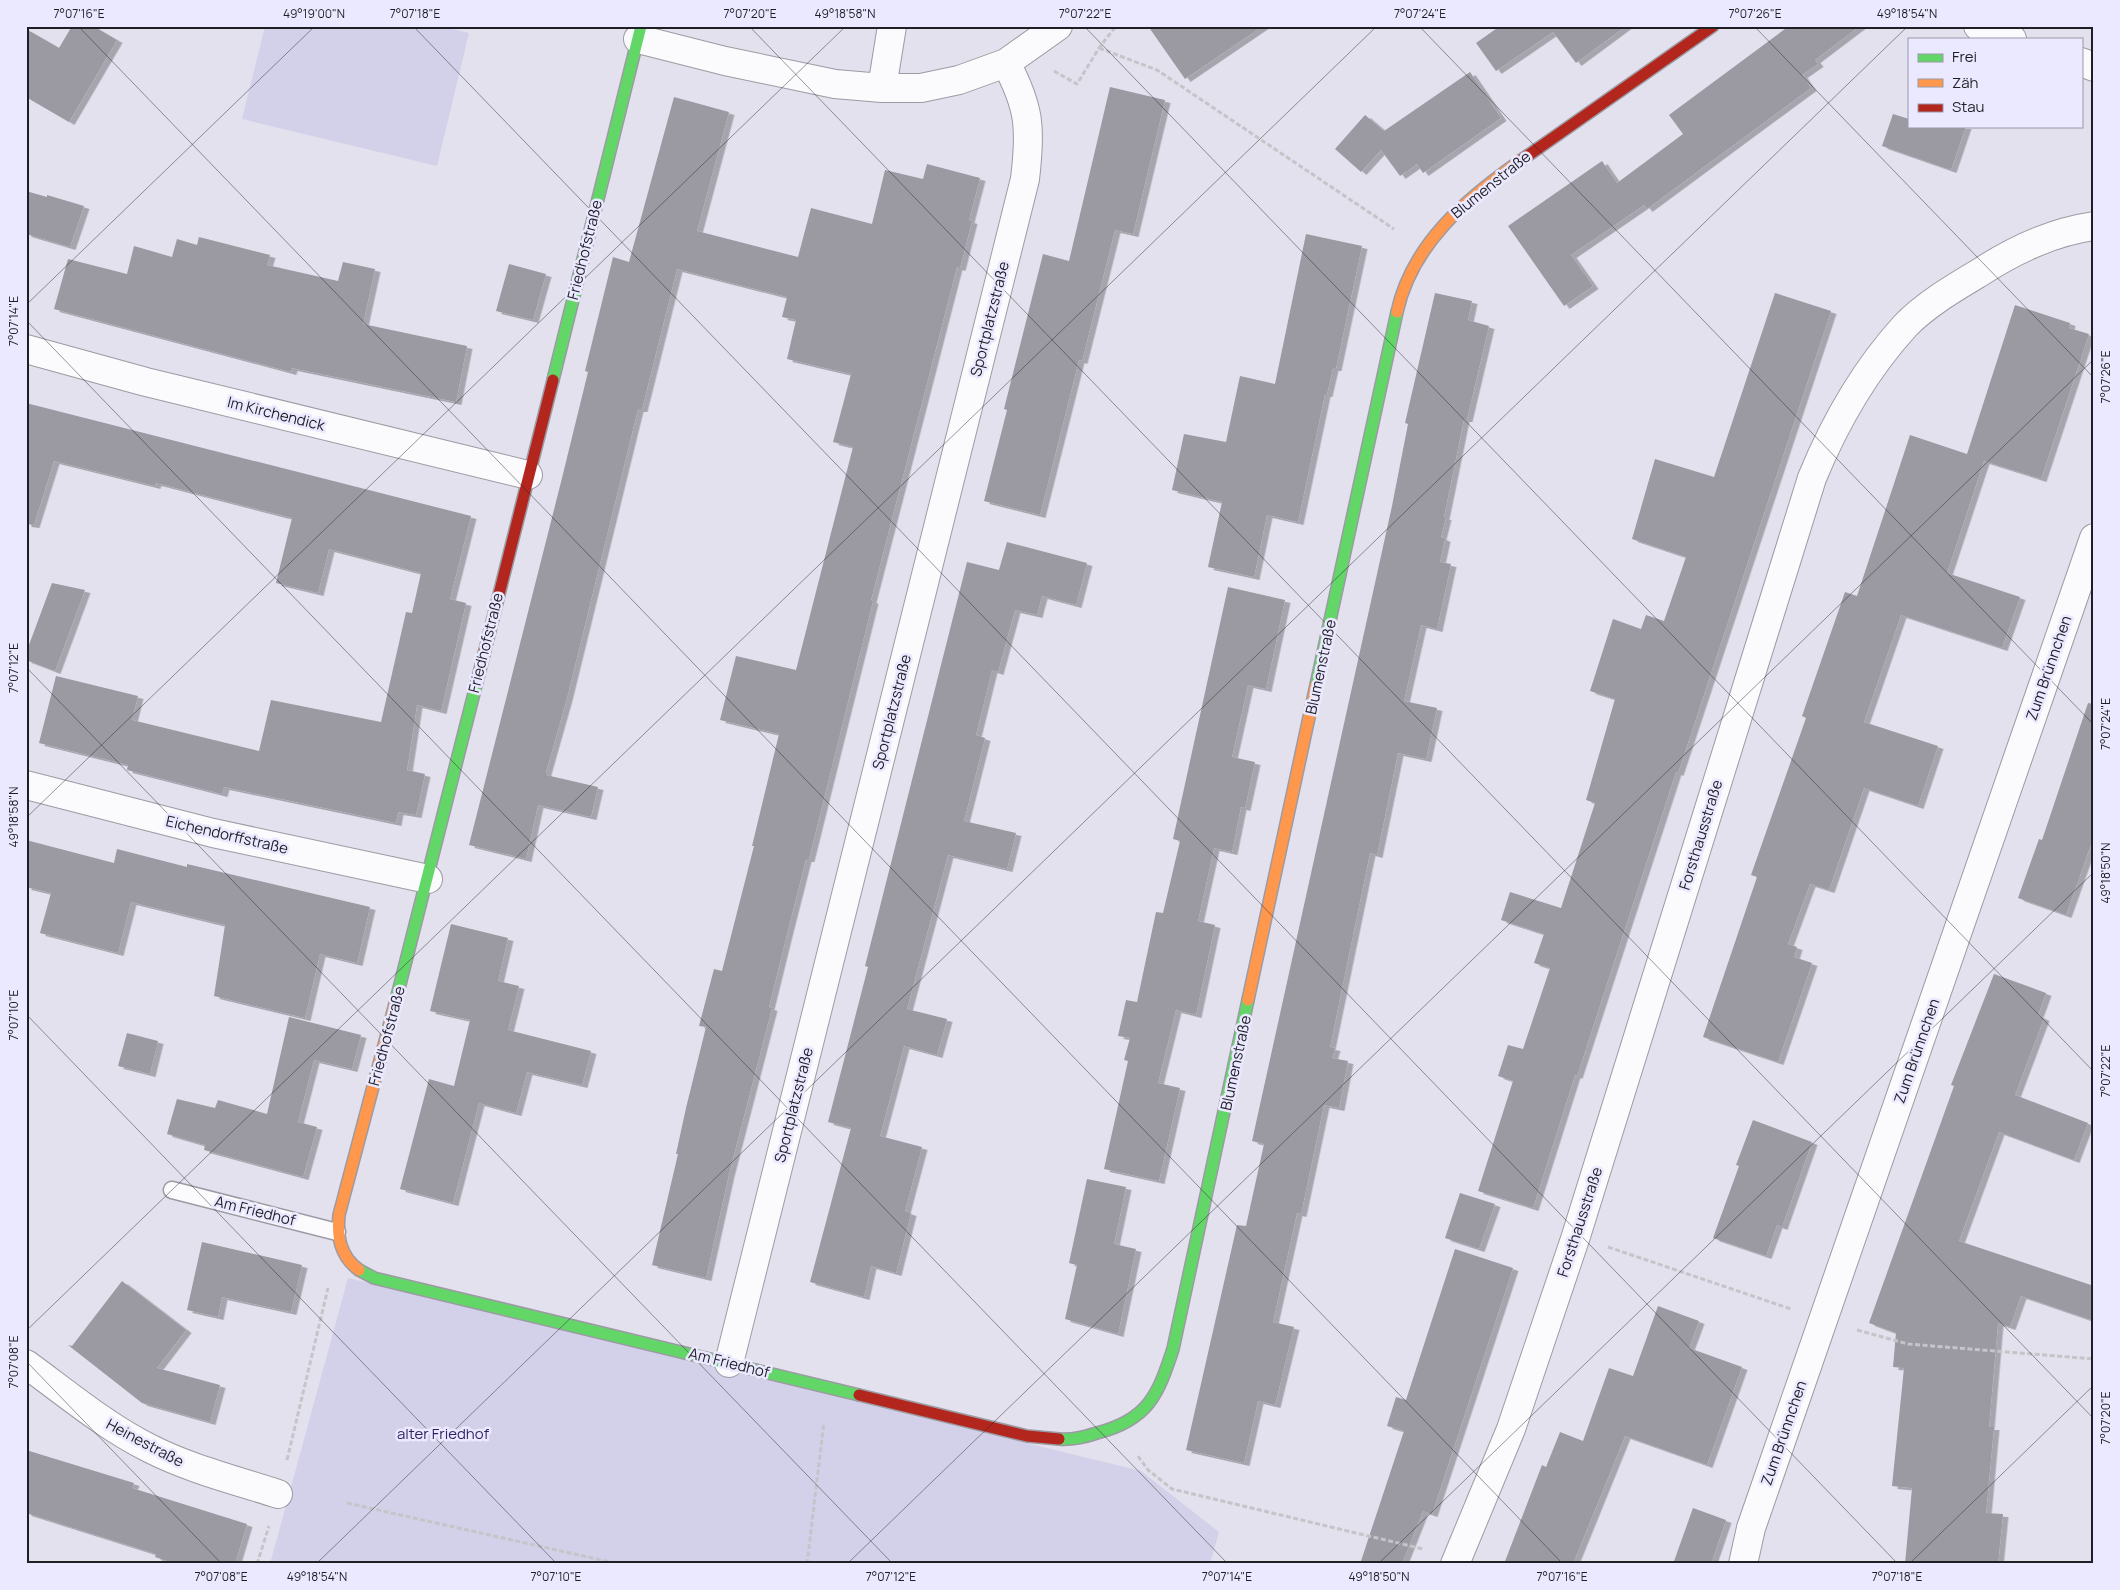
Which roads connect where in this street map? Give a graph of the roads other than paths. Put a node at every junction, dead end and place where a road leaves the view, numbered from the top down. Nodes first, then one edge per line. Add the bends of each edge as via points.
1 (892, 26) edge
2 (1058, 26) edge
3 (1713, 26) edge
4 (1978, 26) edge
5 (640, 33) edge
6 (2009, 38) edge
7 (1015, 58) junction
8 (2082, 62) edge
9 (2094, 67) edge
10 (882, 88) junction
11 (2094, 226) edge
12 (26, 349) edge
13 (528, 475) junction
14 (2094, 538) edge
15 (26, 785) edge
16 (428, 879) junction
17 (172, 1190) dead end
18 (337, 1232) junction
19 (347, 1259) joint
20 (729, 1363) junction
21 (26, 1364) edge
22 (1118, 1428) joint
23 (278, 1494) road end
24 (1456, 1561) edge
25 (1743, 1564) edge

1 - 10 street
2 - 7 street
3 - 22 street, Blumenstraße via 1489,183 1449,218 1424,249 1408,278 1398,307 1173,1349 1160,1388 1140,1414
4 - 6 street
5 - 10 street via 725,61 835,84
5 - 13 street, Friedhofstraße
7 - 10 street via 959,80 920,88
7 - 20 street, Sportplatzstraße via 1030,139 1025,179
8 - 9 street
11 - 24 street, Forsthausstraße via 2076,228 2012,251 1951,290 1906,325 1859,384 1831,433 1812,478 1576,1236 1511,1429
12 - 13 street, Im Kirchendick via 146,382
13 - 16 street, Friedhofstraße
14 - 25 street, Zum Brünnchen via 1751,1528
15 - 16 street, Eichendorffstraße via 213,833
16 - 18 street, Friedhofstraße
17 - 18 lane, Am Friedhof
18 - 19 street, Friedhofstraße
19 - 20 street, Am Friedhof via 359,1271 374,1278
20 - 22 street, Am Friedhof via 1027,1436 1072,1440
21 - 23 street, Heinestraße via 100,1418 148,1448 188,1466

